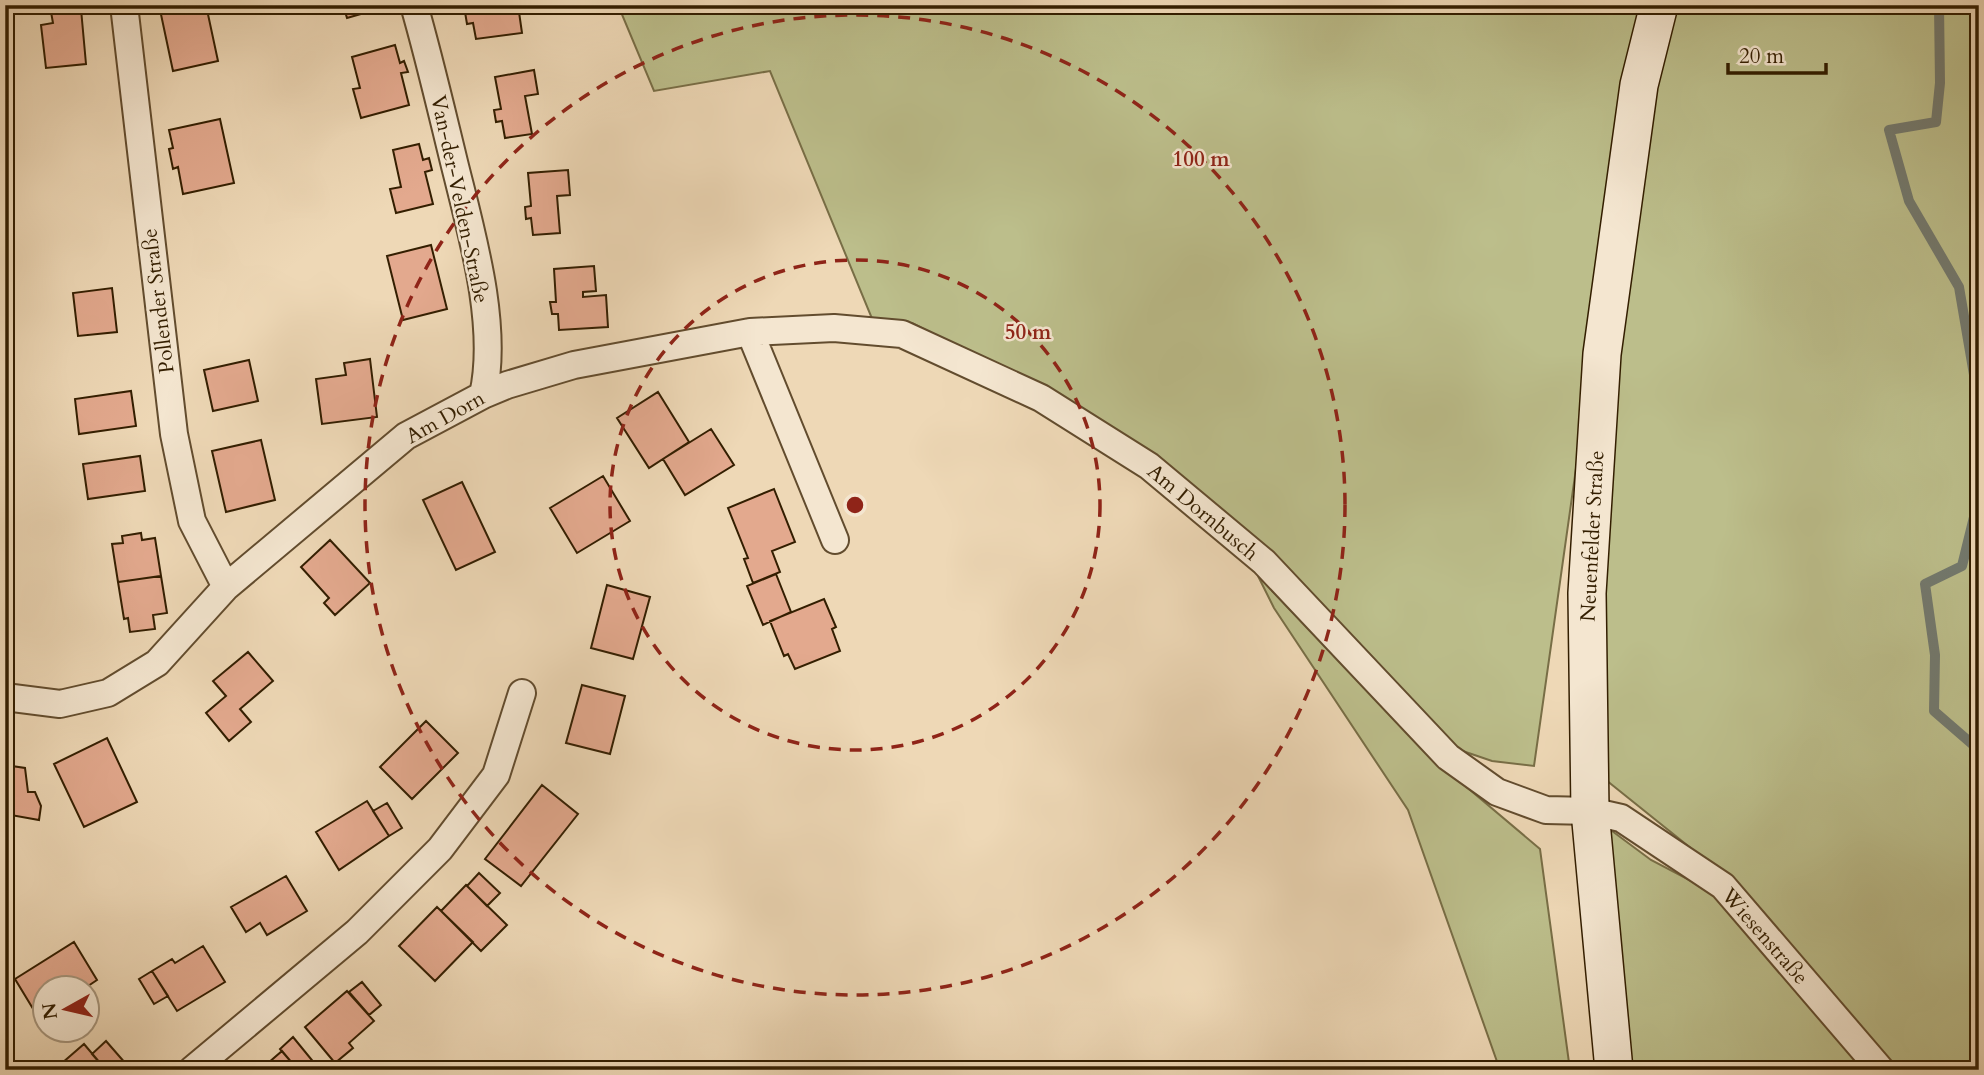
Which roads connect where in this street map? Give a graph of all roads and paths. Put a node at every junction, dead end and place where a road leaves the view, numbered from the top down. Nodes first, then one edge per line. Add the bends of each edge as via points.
1 (124, 5) edge
2 (414, 5) edge
3 (1659, 5) edge
4 (750, 332) junction
5 (483, 395) junction
6 (835, 540) dead end
7 (226, 587) junction
8 (522, 693) dead end
9 (5, 697) edge
10 (1590, 811) junction
11 (192, 1070) edge
12 (1614, 1070) edge
13 (1881, 1070) edge

1 - 7 street, Pollender Straße via 174,434 192,521
2 - 5 street, Van-der-Velden-Straße via 481,289 488,339
3 - 10 main road, Neuenfelder Straße via 1639,85 1602,354 1587,593
4 - 5 street, Am Dorn via 574,365
4 - 6 street
4 - 10 street, Am Dornbusch via 834,328 902,334 1041,398 1149,466 1264,562 1448,757 1496,792 1546,810
5 - 7 street, Am Dorn via 406,436
7 - 9 street, Am Dorn via 157,663 108,693 60,704
8 - 11 street via 496,775 440,849 357,932
10 - 12 main road, Neuenfelder Straße
10 - 13 street, Wiesenstraße via 1621,818 1723,886

